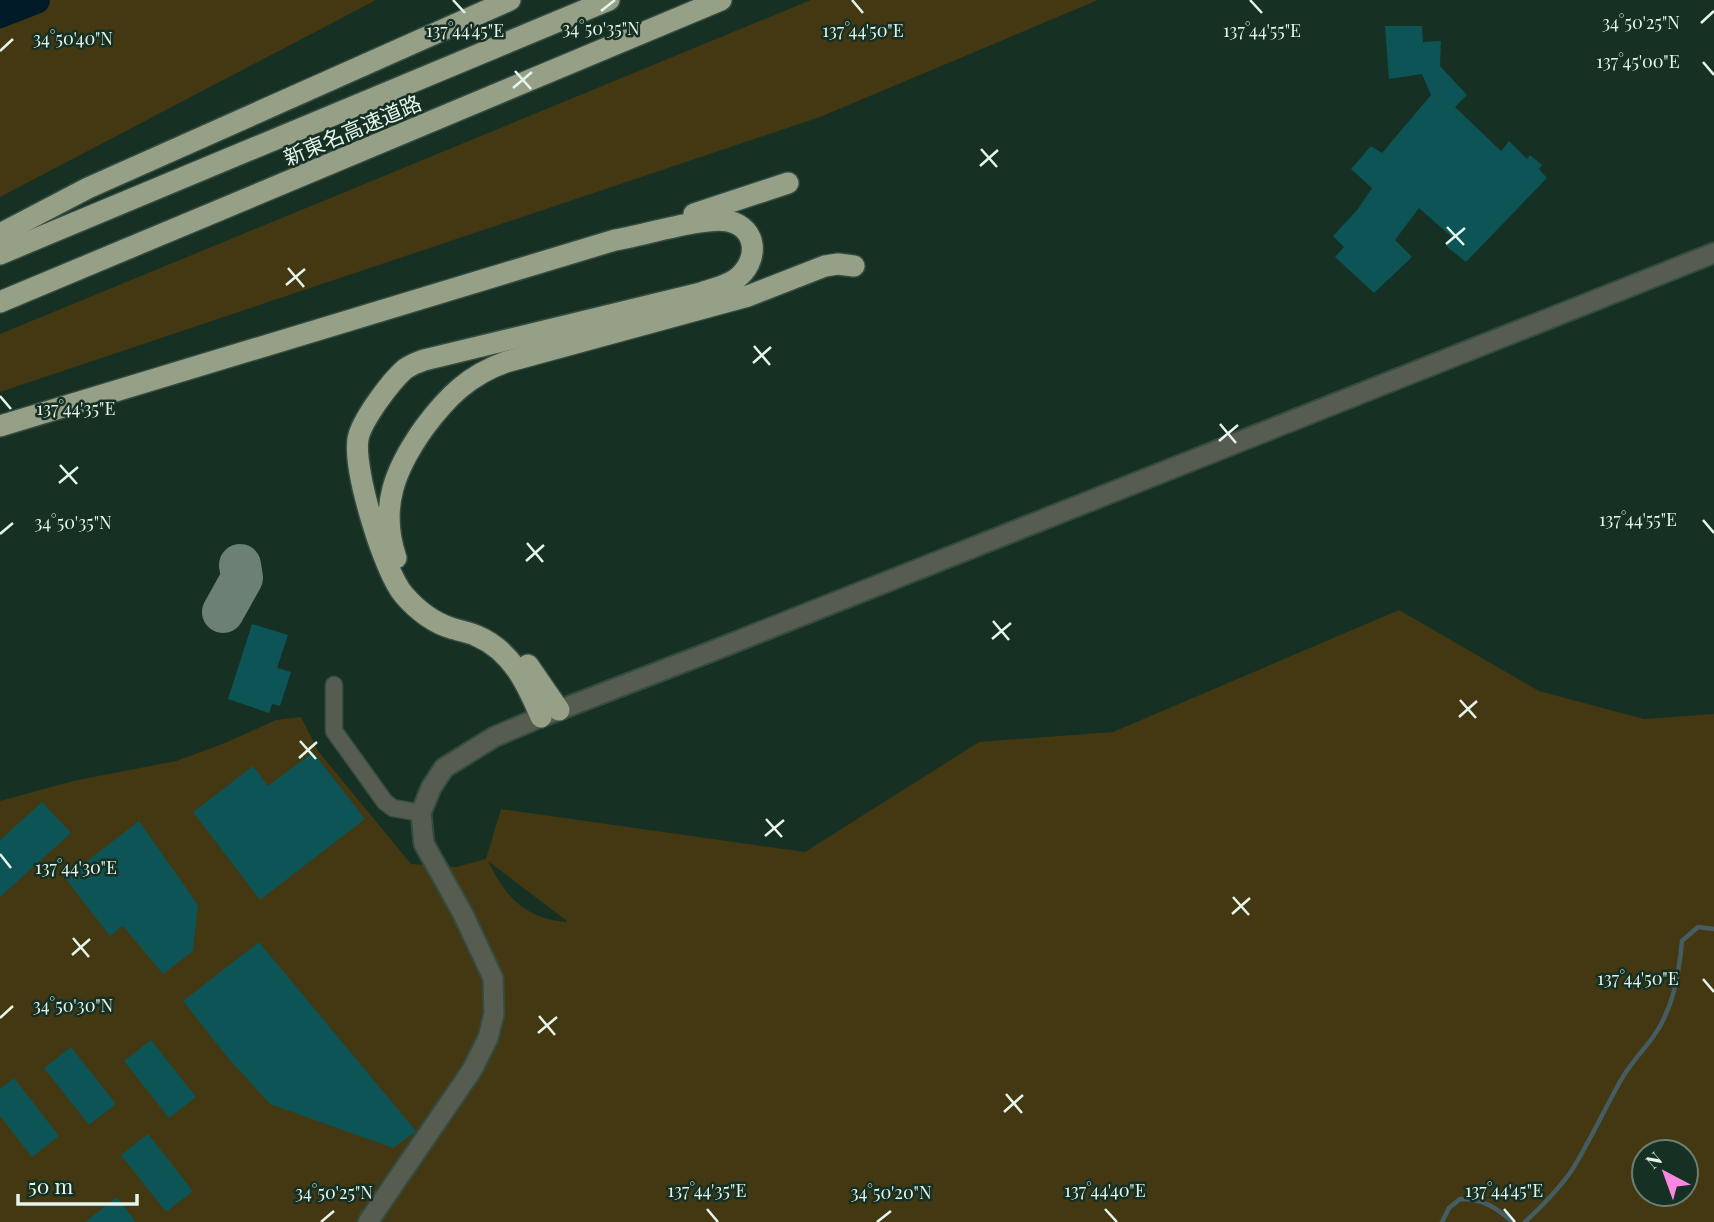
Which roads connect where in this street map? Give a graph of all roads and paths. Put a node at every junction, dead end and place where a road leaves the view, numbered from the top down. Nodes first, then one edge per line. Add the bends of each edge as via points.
1 (510, 0) edge
2 (608, 0) edge
3 (721, 0) edge
4 (788, 183) dead end
5 (0, 234) edge
6 (615, 240) junction
7 (1714, 253) edge
8 (0, 254) edge
9 (854, 266) dead end
10 (0, 302) edge
11 (0, 426) edge
12 (334, 685) dead end
13 (550, 714) junction
14 (421, 813) junction
15 (368, 1222) edge

1 - 5 highway via 88,188
2 - 8 highway, 新東名高速道路
3 - 10 highway, 新東名高速道路
4 - 6 highway
6 - 11 highway
6 - 13 highway via 706,221 727,221 745,229 753,255 736,279 715,289 413,364 367,419 358,440 376,534 394,583 426,616 478,636 500,650
7 - 13 street
9 - 13 highway via 825,266 748,296 492,367 459,387 415,442 396,475 390,504 393,548 403,573 433,605 484,625 507,641 529,665
12 - 14 street via 334,732 386,802 393,808
13 - 14 street via 495,737 444,768
14 - 15 street via 424,844 493,978 494,1014 472,1070

